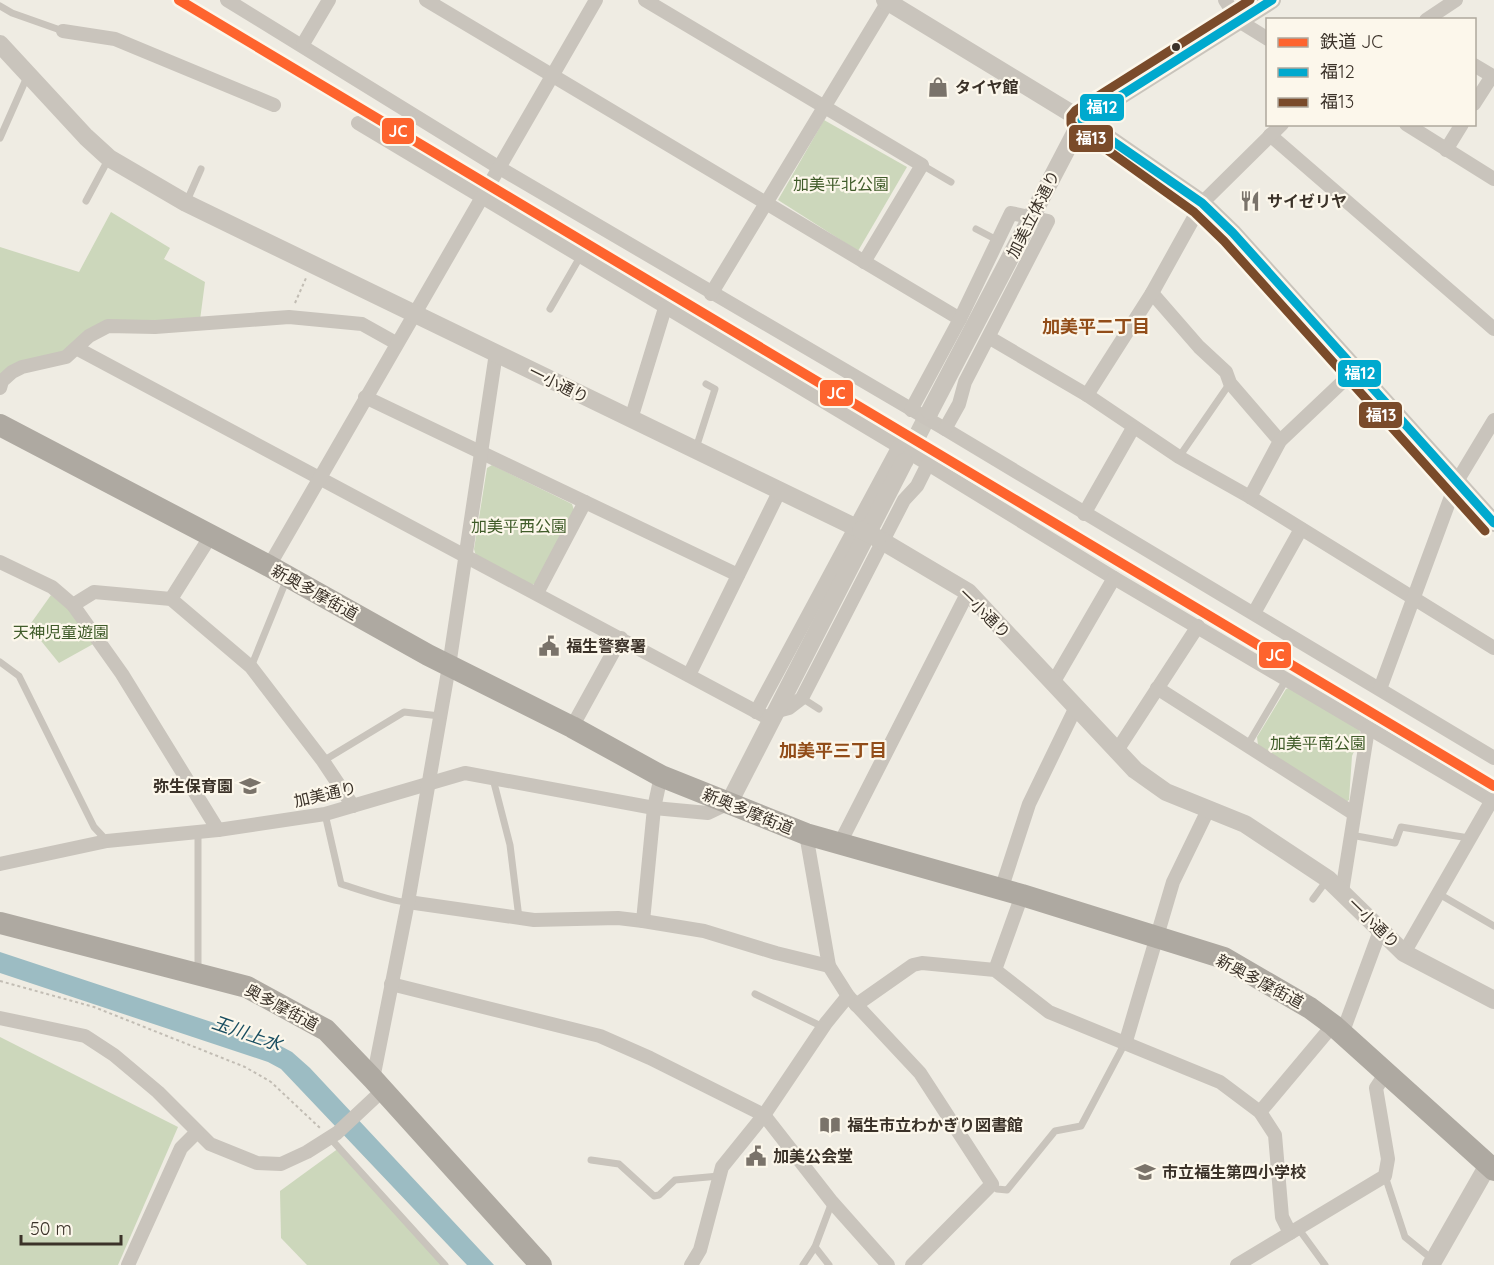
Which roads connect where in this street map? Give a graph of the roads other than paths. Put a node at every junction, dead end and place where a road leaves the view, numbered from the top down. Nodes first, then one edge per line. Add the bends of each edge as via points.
1 (227, 0) edge
2 (329, 0) edge
3 (426, 0) edge
4 (596, 0) edge
5 (645, 0) edge
6 (1225, 0) edge
7 (1272, 0) edge
8 (1456, 0) edge
9 (887, 1) edge
10 (0, 6) edge
11 (1429, 18) edge
12 (1239, 21) junction
13 (63, 31) joint
14 (1266, 38) edge
15 (0, 44) edge
16 (303, 44) junction
17 (1476, 66) edge
18 (28, 75) junction
19 (552, 76) junction
20 (1493, 76) edge
21 (1476, 102) edge
22 (274, 105) dead end
23 (824, 107) junction
24 (1082, 120) junction
25 (358, 123) dead end
26 (1280, 126) edge
27 (1409, 126) edge
28 (1461, 126) edge
29 (1270, 135) junction
30 (0, 138) edge
31 (1446, 150) junction
32 (110, 158) junction
33 (922, 165) junction
34 (498, 167) junction
35 (201, 169) dead end
36 (1494, 179) edge
37 (951, 182) dead end
38 (480, 198) junction
39 (86, 201) dead end
40 (186, 203) junction
41 (765, 203) junction
42 (1202, 203) junction
43 (1032, 217) junction
44 (976, 229) dead end
45 (998, 240) junction
46 (580, 257) junction
47 (864, 262) junction
48 (1152, 293) junction
49 (711, 294) junction
50 (665, 308) junction
51 (550, 309) dead end
52 (413, 314) junction
53 (960, 319) junction
54 (1494, 329) edge
55 (990, 338) junction
56 (396, 343) junction
57 (78, 349) junction
58 (496, 353) junction
59 (1355, 370) junction
60 (1230, 383) junction
61 (706, 384) dead end
62 (0, 388) edge
63 (1087, 395) junction
64 (365, 397) junction
65 (911, 410) junction
66 (930, 411) tunnel mouth
67 (631, 419) junction
68 (0, 425) edge
69 (1493, 426) edge
70 (1133, 428) junction
71 (945, 429) junction
72 (1280, 441) junction
73 (696, 449) junction
74 (482, 453) junction
75 (901, 454) junction
76 (1179, 457) junction
77 (928, 464) junction
78 (320, 478) junction
79 (1456, 483) junction
80 (780, 490) junction
81 (1250, 497) junction
82 (585, 502) junction
83 (1084, 514) junction
84 (1494, 523) edge
85 (1301, 529) junction
86 (869, 534) junction
87 (210, 537) junction
88 (466, 555) junction
89 (0, 562) edge
90 (278, 572) junction
91 (738, 575) junction
92 (1114, 578) junction
93 (968, 592) junction
94 (537, 593) junction
95 (171, 599) junction
96 (1412, 600) junction
97 (73, 605) junction
98 (1254, 613) junction
99 (1197, 626) junction
100 (621, 638) junction
101 (1494, 648) edge
102 (0, 662) edge
103 (449, 666) junction
104 (251, 667) junction
105 (689, 675) junction
106 (1286, 680) junction
107 (1053, 683) junction
108 (1157, 688) junction
109 (1380, 690) junction
110 (802, 698) junction
111 (819, 709) dead end
112 (1075, 709) junction
113 (770, 711) junction
114 (440, 716) junction
115 (572, 727) junction
116 (1368, 729) junction
117 (1247, 746) junction
118 (1116, 752) junction
119 (1494, 758) edge
120 (323, 761) junction
121 (661, 776) junction
122 (493, 779) junction
123 (428, 782) junction
124 (1493, 801) edge
125 (729, 803) junction
126 (353, 806) junction
127 (654, 808) junction
128 (1208, 810) junction
129 (1353, 813) junction
130 (325, 814) junction
131 (218, 830) junction
132 (198, 831) junction
133 (806, 834) junction
134 (1352, 836) junction
135 (1469, 838) junction
136 (107, 841) junction
137 (840, 843) junction
138 (0, 864) edge
139 (1328, 879) junction
140 (1011, 892) junction
141 (1342, 892) junction
142 (1439, 894) junction
143 (1312, 899) dead end
144 (408, 902) junction
145 (519, 918) junction
146 (642, 921) junction
147 (0, 923) edge
148 (1494, 926) edge
149 (1380, 931) junction
150 (1158, 938) junction
151 (1404, 953) junction
152 (829, 966) junction
153 (996, 970) junction
154 (198, 975) junction
155 (391, 984) junction
156 (755, 994) dead end
157 (852, 1000) junction
158 (1494, 1000) edge
159 (0, 1018) edge
160 (823, 1027) junction
161 (1337, 1030) junction
162 (1125, 1041) junction
163 (1386, 1073) junction
164 (377, 1088) junction
165 (1260, 1112) junction
166 (764, 1115) junction
167 (197, 1132) junction
168 (333, 1135) junction
169 (591, 1160) dead end
170 (1492, 1163) edge
171 (719, 1176) junction
172 (1385, 1176) junction
173 (992, 1184) junction
174 (832, 1202) junction
175 (1294, 1231) junction
176 (815, 1247) junction
177 (1432, 1263) edge
178 (128, 1265) edge
179 (445, 1265) edge
180 (541, 1265) edge
181 (691, 1265) edge
182 (803, 1265) edge
183 (829, 1265) edge
184 (888, 1265) edge
185 (912, 1265) edge
186 (1237, 1265) edge
187 (1325, 1265) edge

1 - 16 street
2 - 16 street
3 - 19 street
4 - 19 street
5 - 23 street
6 - 12 street
7 - 12 street
8 - 11 street
9 - 23 street
9 - 24 street
10 - 13 lane
12 - 14 street
12 - 24 street
13 - 22 street via 115,39
15 - 18 street, 一小通り
16 - 34 street
17 - 20 street
18 - 30 lane
18 - 32 street, 一小通り
19 - 34 street
19 - 41 street
20 - 21 street
23 - 33 street
23 - 41 street
24 - 42 street
24 - 43 street, 加美立体通り
25 - 38 street
26 - 29 street
27 - 31 street
28 - 31 street
29 - 42 street
29 - 54 street
31 - 36 street
32 - 39 lane
32 - 40 street, 一小通り
33 - 37 lane
33 - 47 street
34 - 38 street
34 - 49 street
35 - 40 lane
38 - 46 street
38 - 52 street
40 - 52 street, 一小通り
41 - 47 street
41 - 49 street
42 - 48 street
42 - 59 street
43 - 45 street via 1011,213
43 - 55 street via 1048,221
43 - 66 street, 加美立体通り
44 - 45 lane
45 - 53 street
46 - 50 street
46 - 51 lane
47 - 53 street
48 - 60 street via 1226,372
48 - 63 street
49 - 65 street
50 - 67 street
50 - 75 street
52 - 56 street
52 - 58 street, 一小通り
53 - 65 street
55 - 63 street
55 - 71 street
56 - 57 street via 362,324 289,317 155,327 108,326 89,336
56 - 64 street
57 - 62 street via 66,357 22,368 2,381
57 - 78 street
58 - 67 street, 一小通り
58 - 74 street
59 - 72 street
59 - 79 street
60 - 72 street
60 - 76 lane
61 - 73 lane via 715,389
63 - 70 street
64 - 74 street
64 - 78 street
65 - 71 street
67 - 73 street, 一小通り
68 - 87 main road, 新奥多摩街道
69 - 79 street
70 - 76 street
70 - 83 street
71 - 83 street
72 - 81 street
73 - 80 street, 一小通り
74 - 82 street
74 - 88 street
75 - 77 street
75 - 86 street
75 - 113 street
76 - 81 street
77 - 86 street via 917,486
77 - 92 street
78 - 88 street
78 - 90 street
79 - 84 street
79 - 96 street
80 - 86 street, 一小通り
80 - 91 street
81 - 85 street
82 - 91 street
82 - 94 street
83 - 98 street
85 - 96 street
85 - 98 street
86 - 93 street, 一小通り
86 - 110 street
86 - 113 street
87 - 90 main road, 新奥多摩街道
87 - 95 street
88 - 94 street
88 - 103 street
89 - 97 street via 52,587
90 - 103 main road, 新奥多摩街道
90 - 104 lane
91 - 105 street
92 - 99 street
92 - 107 street
93 - 107 street, 一小通り
93 - 137 street
94 - 100 street
95 - 97 street via 94,592
95 - 104 street
96 - 101 street
96 - 109 street
97 - 131 street via 122,674
98 - 109 street
99 - 106 street
99 - 108 street
100 - 105 street
100 - 115 street
102 - 136 lane via 19,676 94,827
103 - 114 street
103 - 115 main road, 新奥多摩街道
104 - 120 street
105 - 113 street
106 - 116 street
106 - 117 lane
107 - 112 street, 一小通り
108 - 117 street
108 - 118 street
109 - 119 street
110 - 111 lane
110 - 113 street via 789,708
112 - 118 street, 一小通り
112 - 140 street via 1029,804
113 - 125 street
114 - 120 lane via 404,712
114 - 123 street
115 - 121 main road, 新奥多摩街道
116 - 124 street
116 - 129 street
117 - 129 street
118 - 128 street, 一小通り via 1166,792
120 - 126 street
121 - 125 main road, 新奥多摩街道
121 - 127 street
122 - 123 street, 加美通り via 465,773
122 - 127 street, 加美通り
122 - 145 lane via 510,845
123 - 126 street, 加美通り
123 - 144 street
124 - 135 street
125 - 127 street, 加美通り via 708,813
125 - 133 main road, 新奥多摩街道
126 - 130 street, 加美通り
127 - 146 street
128 - 139 street, 一小通り via 1245,824
128 - 150 street via 1173,882
129 - 134 street
130 - 131 street, 加美通り
130 - 144 lane via 341,884
131 - 132 street, 加美通り
132 - 136 street, 加美通り
132 - 154 lane
133 - 137 main road, 新奥多摩街道
133 - 152 street
134 - 135 lane via 1395,843 1401,826
134 - 141 street
135 - 142 street
136 - 138 street, 加美通り
137 - 140 main road, 新奥多摩街道
139 - 141 street, 一小通り
139 - 143 lane
140 - 150 main road, 新奥多摩街道
140 - 153 street
141 - 149 street, 一小通り
142 - 148 lane
142 - 151 street
144 - 145 street
144 - 155 street
145 - 146 street
146 - 152 street via 704,930
147 - 154 main road, 奥多摩街道
149 - 151 street, 一小通り
149 - 161 street
150 - 161 main road, 新奥多摩街道 via 1224,958 1310,1008
150 - 162 street
151 - 158 street, 一小通り
152 - 157 street
153 - 157 street via 922,963
153 - 162 street via 1050,1012
154 - 164 main road, 奥多摩街道 via 247,987 317,1024
155 - 164 street
155 - 166 street via 600,1036
156 - 160 lane
157 - 160 street
157 - 173 street via 920,1073
159 - 167 street via 85,1036 158,1092
160 - 166 street
161 - 163 main road, 新奥多摩街道
161 - 165 street
162 - 165 street via 1220,1082
162 - 173 lane via 1081,1126 1054,1131 1007,1190
163 - 170 main road, 新奥多摩街道
163 - 172 street via 1376,1088 1388,1159
164 - 168 street
164 - 180 main road, 奥多摩街道
165 - 175 street via 1275,1135 1282,1217
166 - 171 street
166 - 174 street
167 - 168 street via 210,1144 257,1163 281,1164
167 - 178 street via 181,1148
168 - 179 lane
169 - 171 lane via 619,1164 654,1196 675,1180
170 - 177 street
171 - 181 street via 700,1250
172 - 175 street
172 - 177 lane via 1405,1238
173 - 185 street
174 - 176 lane
174 - 184 street
175 - 186 street
175 - 187 lane
176 - 182 lane
176 - 183 lane

